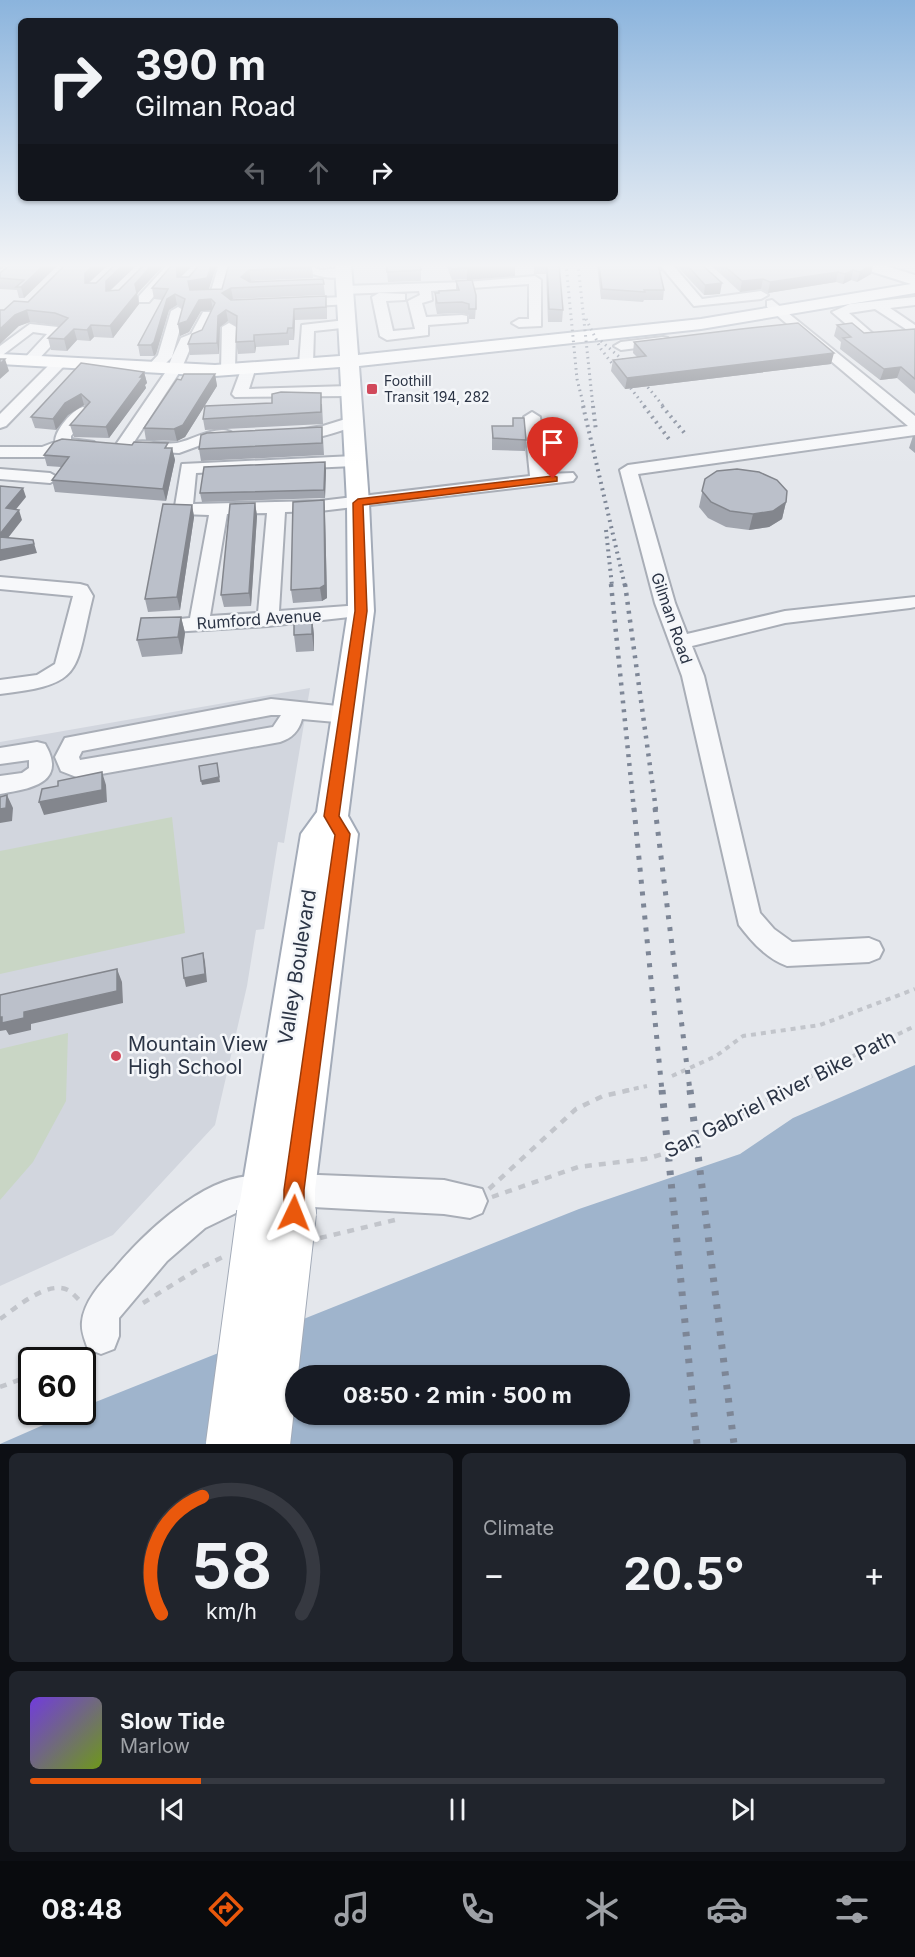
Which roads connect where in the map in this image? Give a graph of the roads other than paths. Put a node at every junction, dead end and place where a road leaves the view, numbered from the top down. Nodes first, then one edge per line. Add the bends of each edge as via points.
1 (26, 331) edge
2 (54, 331) edge
3 (172, 331) edge
4 (200, 331) edge
5 (229, 331) edge
6 (307, 331) edge
7 (346, 331) edge
8 (386, 331) edge
9 (423, 331) edge
10 (554, 331) edge
11 (807, 331) edge
12 (863, 331) edge
13 (728, 334) edge
14 (871, 338) edge
15 (621, 346) dead end
16 (0, 353) edge
17 (0, 359) edge
18 (347, 359) junction
19 (28, 361) junction
20 (59, 363) junction
21 (306, 364) junction
22 (152, 369) junction
23 (174, 370) junction
24 (228, 370) junction
25 (248, 370) junction
26 (350, 391) junction
27 (0, 399) edge
28 (23, 400) junction
29 (83, 412) edge
30 (532, 417) dead end
31 (352, 422) junction
32 (0, 423) edge
33 (915, 424) edge
34 (915, 430) edge
35 (249, 436) edge
36 (270, 436) edge
37 (63, 444) junction
38 (111, 445) junction
39 (1, 452) edge
40 (354, 461) junction
41 (0, 474) edge
42 (567, 477) dead end
43 (50, 478) edge
44 (539, 481) junction
45 (358, 503) junction
46 (276, 508) junction
47 (219, 510) junction
48 (0, 583) edge
49 (910, 602) dead end
50 (361, 611) junction
51 (268, 620) junction
52 (200, 624) junction
53 (156, 627) edge
54 (680, 642) junction
55 (0, 687) edge
56 (347, 714) junction
57 (0, 756) edge
58 (42, 761) junction
59 (0, 785) edge
60 (869, 950) dead end
61 (470, 1201) road end
62 (277, 1202) junction
63 (100, 1329) road end
64 (228, 1444) edge
65 (268, 1444) edge

1 - 16 street
2 - 19 street via 58,332
3 - 22 street via 165,357
4 - 23 street via 197,337 186,341
5 - 24 street
6 - 21 street
7 - 18 main road, Valley Boulevard
8 - 9 street via 387,336
10 - 18 main road via 373,352
11 - 33 street
12 - 14 street
13 - 15 street
17 - 19 main road
18 - 21 main road
18 - 26 main road, Valley Boulevard
19 - 20 main road
20 - 22 main road
20 - 28 street
21 - 25 main road
22 - 23 main road
23 - 24 main road
23 - 38 street
24 - 25 main road
25 - 26 street via 240,394
26 - 31 main road, Valley Boulevard
27 - 28 street
28 - 32 street
29 - 37 street via 63,435
30 - 44 street
31 - 36 street via 325,431
31 - 40 main road, Valley Boulevard
34 - 54 street, Gilman Road via 628,470 665,603
35 - 38 street via 207,437 179,448
37 - 38 street
37 - 39 street via 44,452
40 - 45 main road, Valley Boulevard
40 - 47 street via 188,468 184,506 187,510
41 - 43 street
42 - 44 street
44 - 45 street
45 - 46 street
45 - 50 main road, Valley Boulevard
46 - 47 street
46 - 51 street
47 - 52 street
48 - 55 street via 80,591 83,596 65,667 59,674 48,680
49 - 54 street via 785,617
50 - 51 street, Rumford Avenue
50 - 56 main road, Valley Boulevard
51 - 52 street, Rumford Avenue
52 - 53 street, Rumford Avenue
54 - 60 street, Gilman Road via 693,676 748,917 764,937 787,954
56 - 58 street via 271,707 72,744 67,757
56 - 62 main road, Valley Boulevard via 332,816 342,834
57 - 58 street via 38,750
58 - 59 street via 34,778
61 - 62 street via 444,1197
62 - 63 street via 232,1195 190,1217 112,1298 102,1312
62 - 64 main road, Valley Boulevard, bridge
62 - 65 main road, Valley Boulevard, bridge

